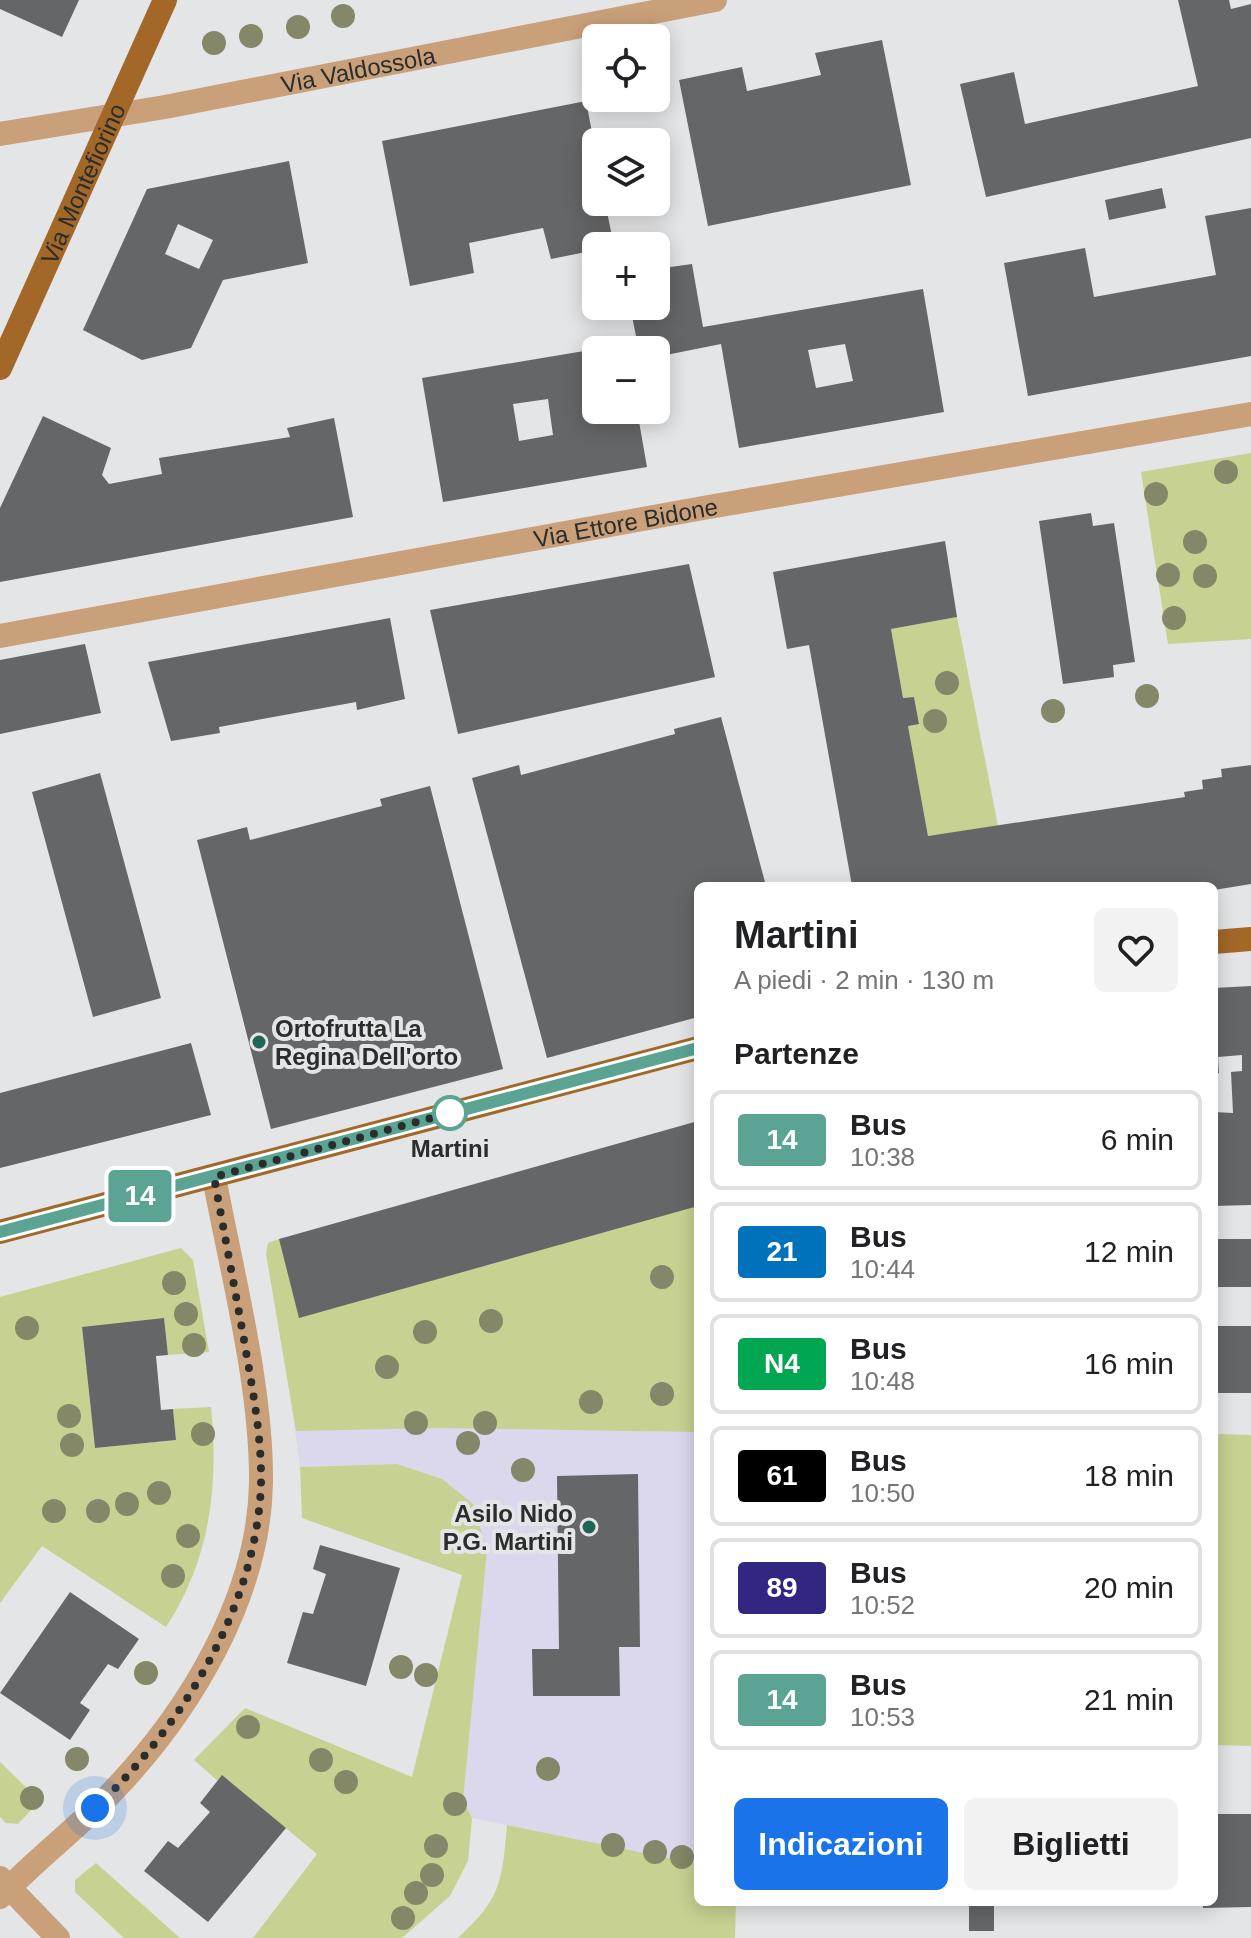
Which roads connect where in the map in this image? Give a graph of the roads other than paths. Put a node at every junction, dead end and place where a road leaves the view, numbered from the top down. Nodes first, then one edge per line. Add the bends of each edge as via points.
1 (165, 0) edge
2 (715, 0) edge
3 (114, 117) junction
4 (0, 134) edge
5 (0, 368) edge
6 (1251, 414) edge
7 (0, 636) edge
8 (1251, 939) edge
9 (1218, 942) edge
10 (694, 1049) edge
11 (214, 1177) junction
12 (0, 1232) edge
13 (3, 1888) edge
14 (58, 1938) edge

1 - 3 main road, Via Montefiorino
2 - 3 street, Via Valdossola
3 - 4 street, Via Valdossola
3 - 5 main road, Via Montefiorino
6 - 7 street, Via Ettore Bidone
8 - 9 main road
10 - 11 main road
11 - 12 main road
11 - 13 street via 260,1447 256,1525 234,1611 186,1699 116,1788
13 - 14 street

